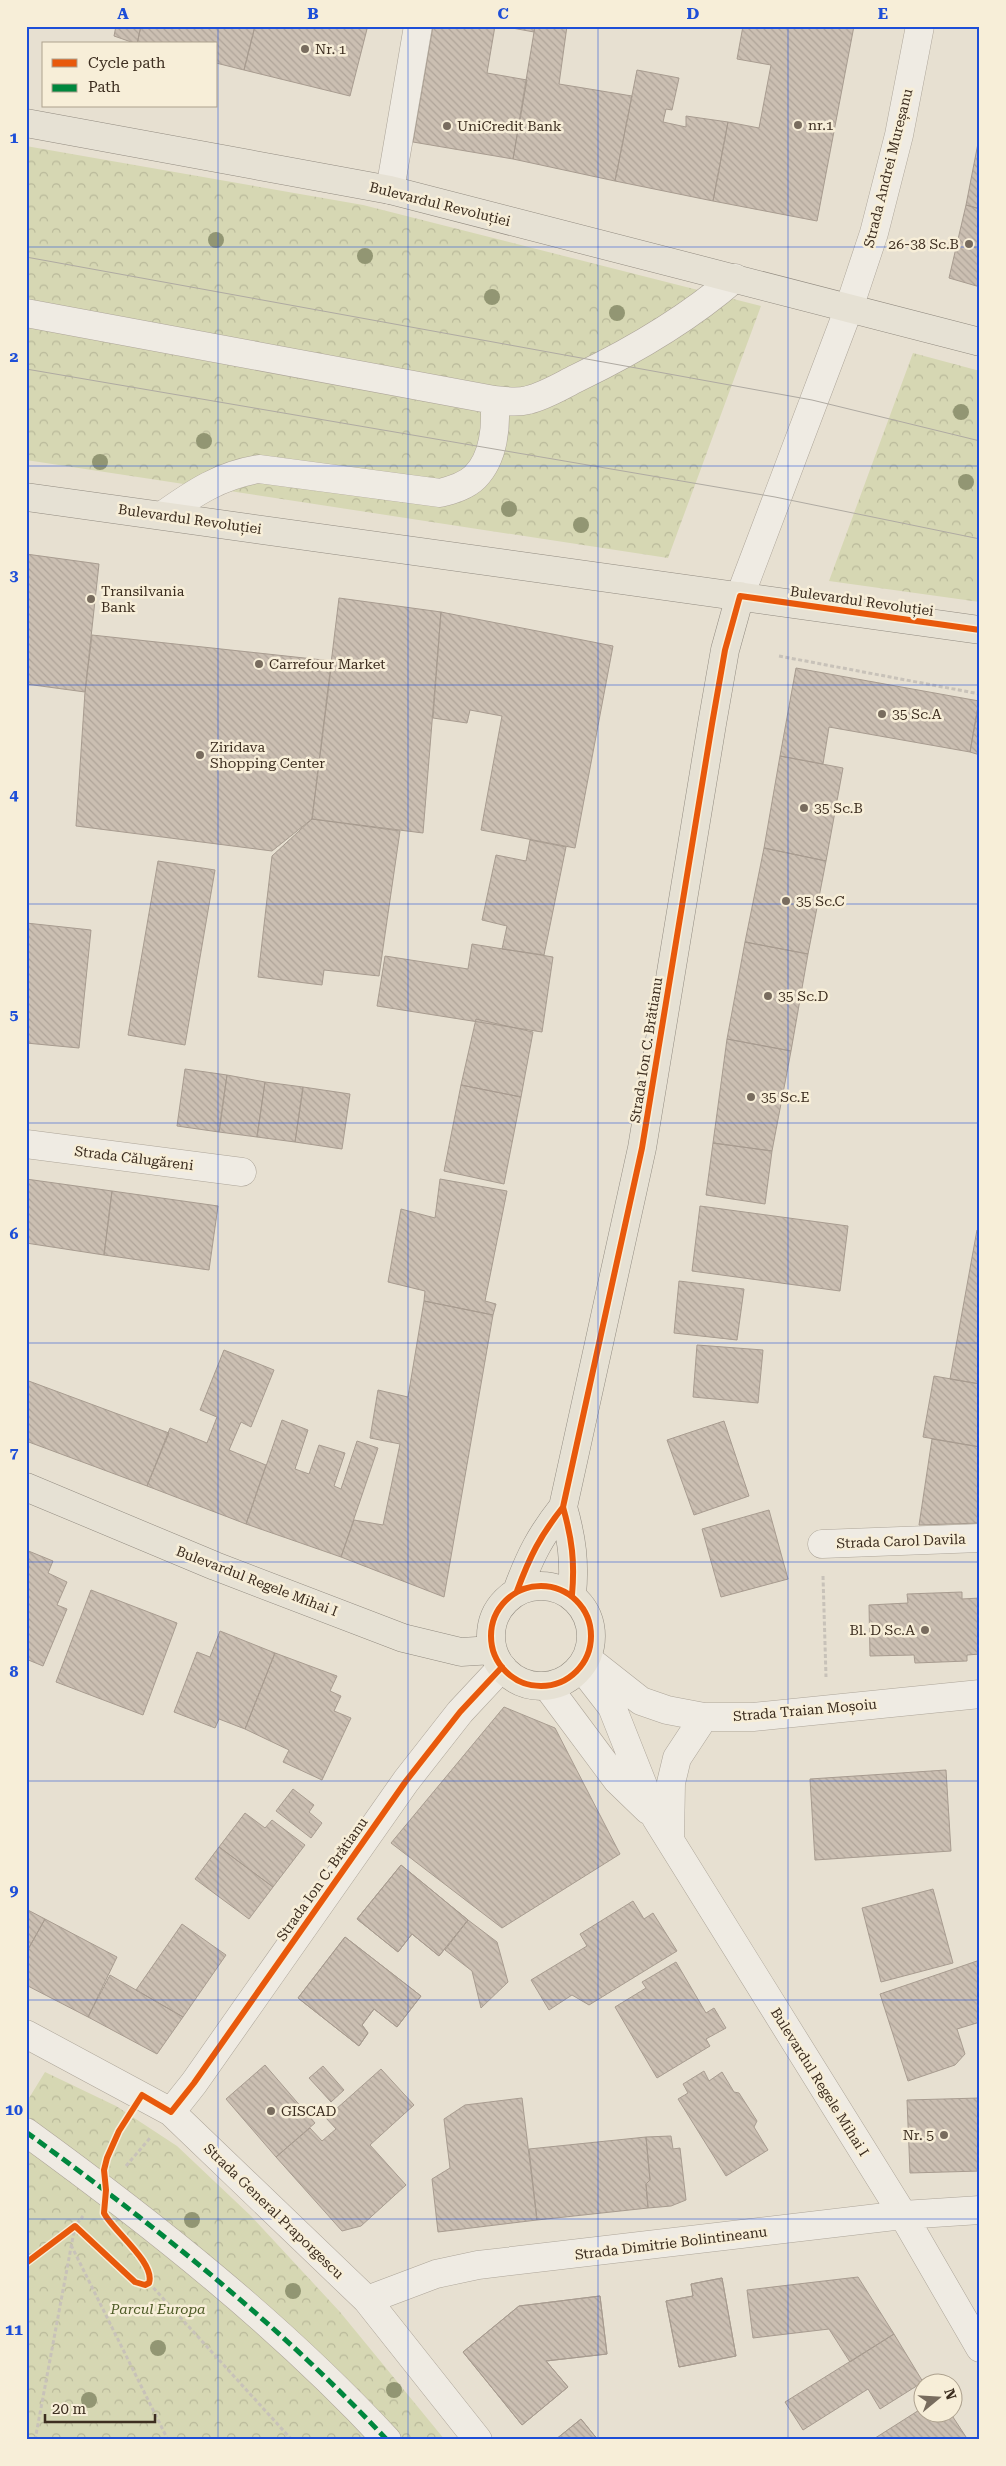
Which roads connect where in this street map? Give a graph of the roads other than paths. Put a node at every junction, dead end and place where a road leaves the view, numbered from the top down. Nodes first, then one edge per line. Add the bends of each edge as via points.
1 (418, 26) edge
2 (920, 26) edge
3 (26, 123) edge
4 (390, 190) junction
5 (736, 278) junction
6 (849, 308) junction
7 (26, 313) edge
8 (980, 342) edge
9 (494, 400) junction
10 (26, 497) edge
11 (162, 515) junction
12 (740, 596) junction
13 (980, 630) edge
14 (26, 1144) edge
15 (242, 1172) dead end
16 (26, 1487) edge
17 (563, 1506) junction
18 (980, 1538) edge
19 (822, 1544) road end
20 (517, 1591) junction
21 (572, 1595) junction
22 (497, 1658) junction
23 (584, 1662) junction
24 (547, 1686) junction
25 (980, 1694) edge
26 (704, 1717) junction
27 (656, 1818) junction
28 (670, 1842) junction
29 (26, 2034) edge
30 (171, 2112) junction
31 (26, 2132) edge
32 (980, 2210) edge
33 (903, 2215) junction
34 (367, 2300) junction
35 (980, 2348) edge
36 (387, 2440) edge
37 (478, 2440) edge

1 - 4 street
2 - 6 street, Strada Andrei Mureșanu via 900,135 874,233
3 - 4 main road, Bulevardul Revoluției
4 - 5 main road, Bulevardul Revoluției
5 - 6 main road, Bulevardul Revoluției
5 - 9 street via 664,332 582,376 527,400
6 - 8 main road, Bulevardul Revoluției
6 - 12 street
7 - 9 street
9 - 11 street via 494,433 485,463 474,477 458,488 440,493 259,470 222,478
10 - 11 main road, Bulevardul Revoluției
11 - 12 main road, Bulevardul Revoluției
12 - 13 main road, Bulevardul Revoluției
12 - 17 main road, Strada Ion C. Brătianu via 725,650 642,1148
14 - 15 street, Strada Călugăreni
16 - 22 main road, Bulevardul Regele Mihai I via 215,1566 403,1638
17 - 20 main road, Strada Ion C. Brătianu via 540,1537
17 - 21 main road, Strada Ion C. Brătianu via 575,1566
18 - 19 street, Strada Carol Davila
20 - 21 main road via 536,1585 555,1587
20 - 22 main road via 500,1606 492,1627
21 - 23 main road via 587,1613 592,1635
22 - 24 main road via 510,1676 534,1686
22 - 30 street, Strada Ion C. Brătianu
23 - 24 main road via 566,1680
23 - 26 street, Strada Traian Moșoiu via 641,1701
23 - 27 street, Bulevardul Regele Mihai I via 612,1707
24 - 27 street, Bulevardul Regele Mihai I via 617,1780
25 - 26 street, Strada Traian Moșoiu via 753,1717
26 - 28 street via 677,1758 671,1783
27 - 28 street, Bulevardul Regele Mihai I
28 - 33 street, Bulevardul Regele Mihai I
29 - 30 street, Strada General Praporgescu
30 - 34 street, Strada General Praporgescu
31 - 36 street via 106,2190 231,2291 337,2386
32 - 33 street, Strada Dimitrie Bolintineanu
33 - 34 street, Strada Dimitrie Bolintineanu via 478,2265 436,2274
33 - 35 street, Bulevardul Regele Mihai I
34 - 37 street, Strada General Praporgescu

